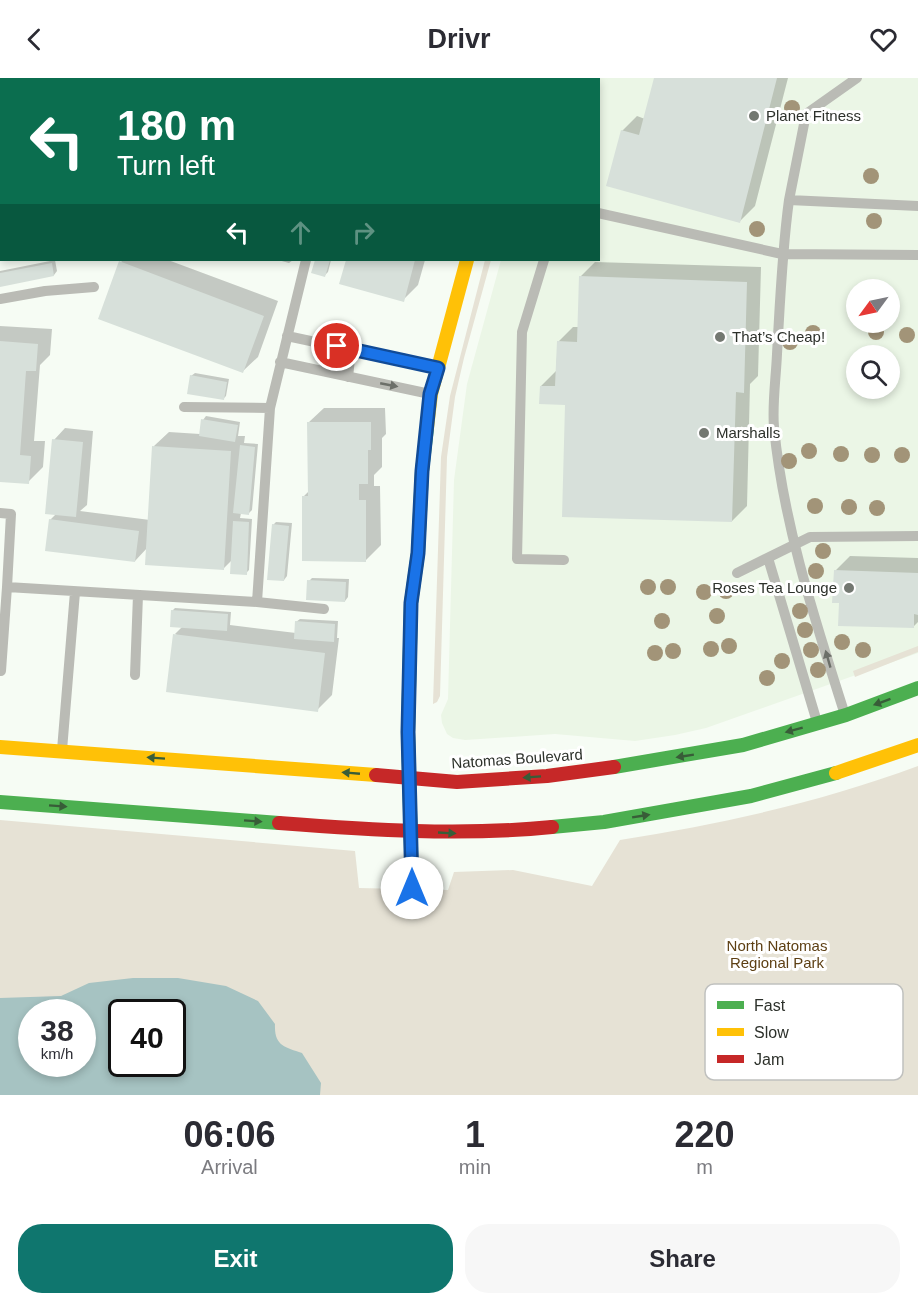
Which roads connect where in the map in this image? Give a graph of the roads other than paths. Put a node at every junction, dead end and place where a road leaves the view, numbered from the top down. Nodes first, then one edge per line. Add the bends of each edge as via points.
1 (857, 78) edge
2 (789, 200) junction
3 (918, 206) edge
4 (600, 213) edge
5 (782, 254) junction
6 (918, 255) edge
7 (306, 261) edge
8 (466, 261) edge
9 (544, 261) edge
10 (94, 287) dead end
11 (0, 299) edge
12 (287, 336) junction
13 (351, 350) junction
14 (280, 362) junction
15 (438, 368) junction
16 (348, 377) junction
17 (430, 394) junction
18 (184, 407) dead end
19 (270, 408) junction
20 (0, 513) edge
21 (918, 536) edge
22 (796, 544) junction
23 (768, 558) junction
24 (564, 560) dead end
25 (737, 573) dead end
26 (7, 587) junction
27 (75, 592) junction
28 (138, 596) junction
29 (257, 602) junction
30 (324, 609) dead end
31 (1, 671) edge
32 (135, 675) dead end
33 (918, 688) edge
34 (846, 715) junction
35 (817, 723) junction
36 (918, 745) edge
37 (0, 747) edge
38 (61, 751) junction
39 (409, 778) junction
40 (0, 802) edge
41 (412, 831) junction
42 (412, 888) dead end

1 - 2 lane via 806,114
2 - 3 lane
2 - 5 lane
4 - 5 lane
5 - 6 lane
5 - 22 lane via 774,425
7 - 12 lane
8 - 15 main road
9 - 24 lane via 522,332 517,558
10 - 11 lane
12 - 13 lane
12 - 14 lane
13 - 15 lane
13 - 16 lane
14 - 16 lane
14 - 19 lane
15 - 17 main road
16 -> 17 lane
17 - 39 main road via 411,603
18 - 19 lane
19 - 29 lane
20 - 26 lane via 11,514
21 - 22 lane via 810,537
22 - 23 lane
34 -> 22 lane
23 - 25 lane
23 - 35 lane
26 - 27 lane
26 - 31 lane
27 - 28 lane
27 - 38 lane
28 - 29 lane
28 - 32 lane
29 - 30 lane
33 -> 34 main road, Natomas Boulevard
34 - 35 main road, Natomas Boulevard
35 -> 39 main road, Natomas Boulevard via 743,745 591,771 457,782
41 -> 36 main road via 521,830 666,812 819,779
37 - 38 main road, Natomas Boulevard
39 -> 38 main road, Natomas Boulevard
39 - 41 main road
40 -> 41 main road
41 - 42 main road

